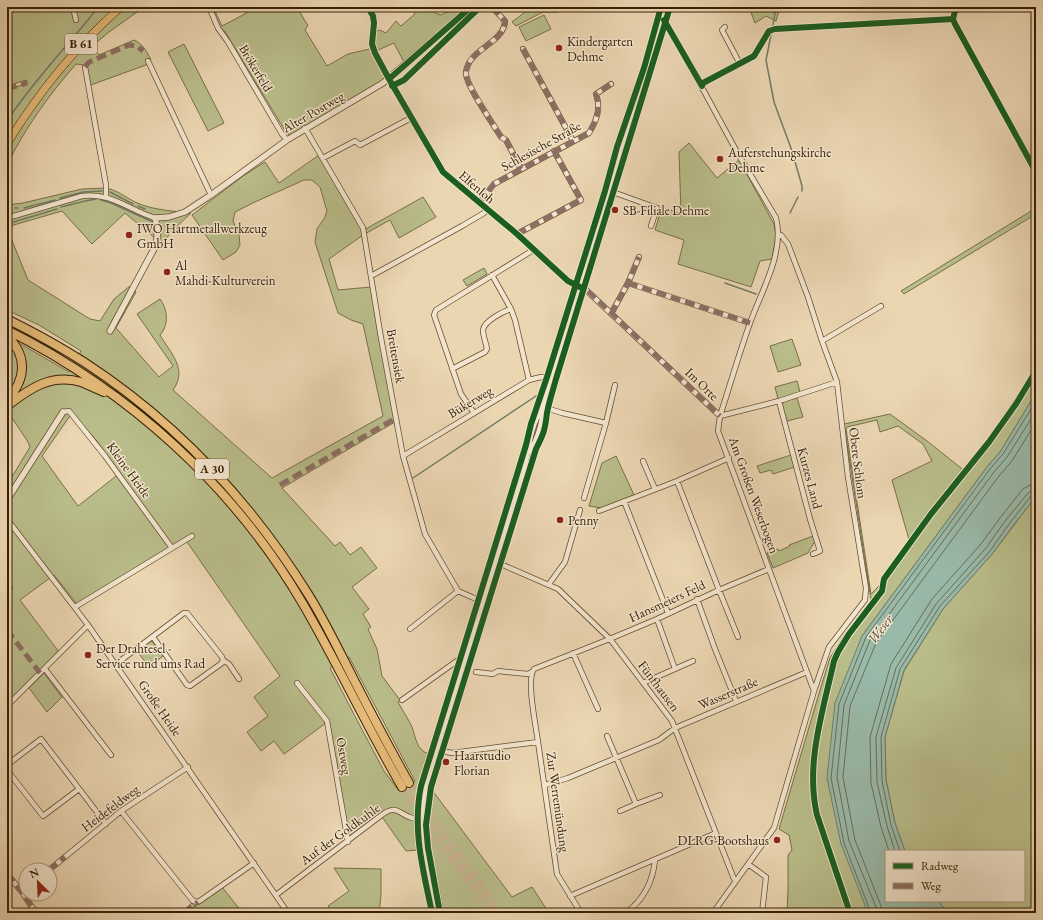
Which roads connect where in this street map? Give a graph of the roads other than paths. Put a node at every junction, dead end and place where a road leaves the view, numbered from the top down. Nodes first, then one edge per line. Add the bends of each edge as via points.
1 (73, 7) edge
2 (120, 7) edge
3 (209, 7) edge
4 (368, 7) edge
5 (471, 7) edge
6 (492, 7) edge
7 (659, 7) edge
8 (666, 7) edge
9 (663, 18) junction
10 (76, 20) dead end
11 (725, 27) dead end
12 (524, 49) dead end
13 (148, 61) dead end
14 (85, 67) dead end
15 (389, 79) junction
16 (611, 84) dead end
17 (702, 86) junction
18 (411, 118) junction
19 (305, 128) junction
20 (287, 140) junction
21 (573, 141) junction
22 (7, 144) edge
23 (554, 152) junction
24 (323, 158) junction
25 (521, 170) junction
26 (610, 191) junction
27 (211, 195) junction
28 (106, 197) junction
29 (479, 203) junction
30 (487, 209) junction
31 (7, 214) edge
32 (18, 214) junction
33 (7, 218) edge
34 (155, 218) junction
35 (651, 226) dead end
36 (517, 234) junction
37 (778, 236) junction
38 (532, 248) junction
39 (639, 257) dead end
40 (492, 275) junction
41 (371, 276) junction
42 (628, 283) junction
43 (580, 287) junction
44 (881, 306) dead end
45 (511, 309) junction
46 (611, 314) junction
47 (7, 319) edge
48 (750, 323) junction
49 (7, 330) edge
50 (110, 331) dead end
51 (7, 336) edge
52 (822, 341) junction
53 (452, 369) junction
54 (552, 378) junction
55 (529, 380) junction
56 (836, 382) junction
57 (615, 385) dead end
58 (119, 398) junction
59 (7, 400) edge
60 (779, 401) junction
61 (7, 406) edge
62 (543, 407) junction
63 (63, 412) joint
64 (474, 413) junction
65 (720, 416) junction
66 (606, 423) junction
67 (403, 456) junction
68 (729, 458) junction
69 (643, 461) dead end
70 (677, 481) junction
71 (655, 489) junction
72 (584, 498) dead end
73 (7, 500) edge
74 (624, 501) junction
75 (580, 510) dead end
76 (599, 511) dead end
77 (7, 519) edge
78 (192, 536) dead end
79 (172, 548) junction
80 (813, 554) dead end
81 (496, 562) junction
82 (769, 569) junction
83 (549, 584) junction
84 (719, 590) junction
85 (458, 591) junction
86 (697, 599) junction
87 (483, 602) junction
88 (75, 607) junction
89 (668, 613) junction
90 (657, 619) junction
91 (88, 625) junction
92 (410, 629) dead end
93 (153, 637) junction
94 (738, 637) dead end
95 (610, 639) junction
96 (573, 653) junction
97 (466, 657) junction
98 (223, 660) junction
99 (693, 661) dead end
100 (116, 664) junction
101 (44, 669) junction
102 (675, 669) junction
103 (476, 672) dead end
104 (532, 672) junction
105 (807, 672) junction
106 (240, 679) dead end
107 (297, 683) dead end
108 (642, 683) junction
109 (814, 691) junction
110 (402, 700) dead end
111 (736, 701) junction
112 (7, 706) edge
113 (598, 709) dead end
114 (675, 728) junction
115 (607, 736) dead end
116 (538, 742) junction
117 (437, 750) junction
118 (111, 755) dead end
119 (616, 758) junction
120 (7, 765) edge
121 (188, 767) junction
122 (7, 770) edge
123 (545, 785) junction
124 (79, 789) junction
125 (660, 795) dead end
126 (636, 804) junction
127 (121, 811) junction
128 (620, 811) dead end
129 (422, 819) junction
130 (106, 824) junction
131 (716, 833) junction
132 (348, 842) junction
133 (655, 860) junction
134 (58, 863) edge
135 (254, 864) junction
136 (748, 864) junction
137 (7, 874) edge
138 (736, 880) junction
139 (18, 884) edge
140 (276, 895) junction
141 (570, 896) junction
142 (30, 902) edge
143 (36, 913) edge
144 (288, 913) edge
145 (437, 913) edge
146 (581, 913) edge
147 (626, 913) edge
148 (713, 913) edge
149 (762, 913) edge

1 - 10 street
2 - 22 main road, B 61 via 80,45 46,86
3 - 20 street, Brökerfeld via 218,28
4 - 15 street, Elfenloh via 374,23 372,44
5 - 15 street, Alter Postweg
6 - 25 street via 504,21 504,27 495,39 471,59 466,73 468,84 501,137 506,140
7 - 9 street, Am Großen Weserbogen
8 - 9 street
9 - 17 street, Am Großen Weserbogen
9 - 26 street
11 - 17 street via 722,30 740,64
12 - 21 street
13 - 27 street
14 - 28 street
15 - 18 street, Elfenloh
15 - 19 street, Alter Postweg via 361,98
16 - 21 street, Schlesische Straße via 596,94 600,103 596,122 589,133
17 - 37 street, Am Großen Weserbogen via 776,218
18 - 24 street via 360,145 355,141
18 - 29 street, Elfenloh via 443,172
19 - 20 street, Alter Postweg
19 - 24 street, Breitensiek
20 - 27 street, Alter Postweg
21 - 23 street, Schlesische Straße
23 - 25 street, Schlesische Straße
23 - 36 street via 582,200
24 - 41 street, Breitensiek via 362,223
25 - 29 street, Schlesische Straße via 494,184
26 - 35 street via 657,208
26 - 43 street
27 - 34 street, Alter Postweg via 180,215
28 - 32 street, Alter Postweg via 82,196
28 - 34 street, Alter Postweg
29 - 30 street, Elfenloh
30 - 36 street, Elfenloh
30 - 41 street via 462,226
31 - 32 street, Alter Postweg
32 - 33 street, Alter Postweg
34 - 50 street via 157,240
36 - 38 street, Elfenloh
37 - 48 street, Am Großen Weserbogen via 764,290
37 - 52 street, Obere Schlom via 781,235 788,244
38 - 40 street via 530,252
38 - 43 street, Elfenloh via 568,280
39 - 42 street
40 - 45 street
40 - 53 street via 436,310 434,315
41 - 67 street, Breitensiek
42 - 46 street
42 - 48 street
43 - 46 street, Im Orte
43 - 54 street
44 - 52 street
45 - 53 street via 500,314 483,329 487,350
45 - 55 street
46 - 65 street, Im Orte
47 - 58 highway, A 30 via 83,361 128,393 178,434 231,489 272,539 308,595 379,728 406,785 382,752 303,604 279,566 243,518 206,476 151,423
48 - 65 street, Am Großen Weserbogen
49 - 58 highway, A 30 via 58,357
51 - 59 highway via 19,352 22,365 20,381
52 - 56 street, Obere Schlom
53 - 64 street via 461,394
54 - 55 street, Bükerweg via 541,376
54 - 62 street
55 - 64 street, Bükerweg
56 - 60 street, Im Orte
56 - 109 street, Obere Schlom via 866,588 865,600 829,647
57 - 66 street
58 - 61 highway via 80,382 52,380 31,388
60 - 65 street, Im Orte
60 - 80 street, Kurzes Land via 820,551
62 - 66 street
62 - 81 street via 534,424 524,470
63 - 73 street
63 - 79 street, Kleine Heide via 69,411 95,442
64 - 67 street, Bükerweg
65 - 68 street, Am Großen Weserbogen via 718,431
66 - 72 street
67 - 85 street, Breitensiek via 425,534
68 - 70 street
68 - 82 street, Am Großen Weserbogen
69 - 71 street
70 - 71 street
70 - 84 street
71 - 74 street
74 - 76 street
74 - 89 street
75 - 83 street via 566,562
77 - 88 street, Große Heide
78 - 79 street
79 - 88 street
81 - 83 street, Fünfhausen
81 - 87 street
82 - 84 street, Hansmeiers Feld
82 - 105 street, Am Großen Weserbogen
83 - 95 street, Fünfhausen via 558,589
84 - 86 street, Hansmeiers Feld
84 - 94 street
85 - 87 street
85 - 92 street
86 - 89 street, Hansmeiers Feld
86 - 111 street
87 - 97 street
88 - 91 street, Große Heide
89 - 90 street, Hansmeiers Feld
90 - 95 street, Hansmeiers Feld
90 - 102 street
91 - 100 street, Große Heide
91 - 101 street
93 - 98 street via 187,613
93 - 98 street via 190,686
93 - 100 street
95 - 96 street, Hansmeiers Feld
95 - 108 street, Fünfhausen
96 - 104 street, Hansmeiers Feld via 534,668
96 - 113 street
97 - 110 street
97 - 117 street
98 - 106 street
99 - 102 street
100 - 121 street, Große Heide
101 - 112 street
101 - 118 street
102 - 108 street
103 - 104 street
104 - 116 street via 531,689
105 - 109 street, Am Großen Weserbogen
105 - 111 street, Wasserstraße
107 - 132 street, Ostweg via 327,721
108 - 114 street, Fünfhausen
109 - 136 street via 774,828
111 - 114 street, Wasserstraße
114 - 119 street, Wasserstraße via 659,740
114 - 131 street, Fünfhausen
115 - 119 street
116 - 117 street, Zur Werremündung via 452,753
116 - 123 street, Zur Werremündung
117 - 129 street via 426,787
119 - 123 street, Wasserstraße
119 - 126 street
120 - 124 street via 41,739
121 - 127 street, Heidefeldweg
121 - 135 street, Große Heide
122 - 124 street via 43,816
123 - 141 street, Zur Werremündung via 557,874
124 - 130 street
125 - 126 street
126 - 128 street
127 - 130 street, Heidefeldweg
127 - 135 street via 191,899 198,902
129 - 132 street, Auf der Goldkuhle via 412,818 395,810 388,811
129 - 145 street via 424,851
130 - 134 street, Heidefeldweg
131 - 133 street
131 - 138 street, Fünfhausen
132 - 140 street, Auf der Goldkuhle
133 - 141 street
133 - 147 street via 650,883 639,901
135 - 140 street, Große Heide
136 - 138 street
136 - 149 street via 766,877
137 - 139 street
138 - 148 street
140 - 144 street, Große Heide
141 - 146 street, Zur Werremündung
142 - 143 street

